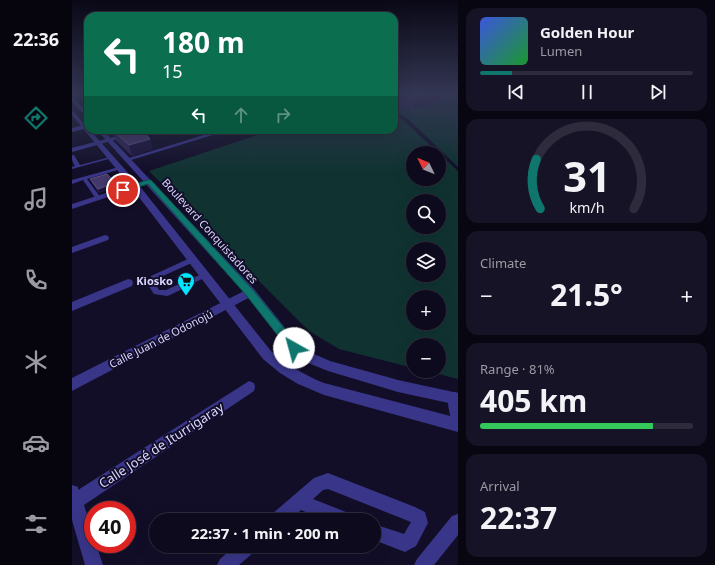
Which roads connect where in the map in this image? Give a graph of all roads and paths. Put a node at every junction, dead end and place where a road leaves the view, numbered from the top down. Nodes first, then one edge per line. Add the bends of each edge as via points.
1 (84, 127) edge
2 (72, 130) edge
3 (92, 134) edge
4 (104, 134) edge
5 (132, 134) edge
6 (212, 134) edge
7 (109, 140) junction
8 (98, 143) junction
9 (72, 150) edge
10 (72, 156) edge
11 (110, 158) junction
12 (128, 159) junction
13 (78, 166) junction
14 (72, 168) edge
15 (119, 168) junction
16 (84, 178) junction
17 (72, 182) edge
18 (149, 182) junction
19 (135, 186) junction
20 (98, 198) junction
21 (72, 207) edge
22 (105, 238) dead end
23 (72, 250) edge
24 (192, 260) junction
25 (204, 275) junction
26 (128, 283) dead end
27 (250, 292) junction
28 (227, 305) junction
29 (72, 307) edge
30 (72, 385) edge
31 (249, 387) dead end
32 (456, 399) edge
33 (458, 419) edge
34 (458, 425) edge
35 (73, 499) edge
36 (299, 501) junction
37 (286, 513) edge
38 (328, 513) edge
39 (458, 522) edge
40 (381, 534) edge
41 (240, 553) edge
42 (94, 565) edge
43 (226, 565) edge
44 (423, 565) edge

1 - 2 street
3 - 8 street
4 - 7 street, Boulevard Conquistadores
5 - 7 street
6 - 12 street
7 - 8 street
7 - 12 street, Boulevard Conquistadores
8 - 9 street
8 - 11 street
10 - 13 lane
11 - 13 lane
11 - 15 street
12 - 18 street, Boulevard Conquistadores
13 - 14 lane
15 - 16 lane
15 - 19 street
16 - 17 lane
16 - 20 lane
18 - 19 street
18 - 27 street, Boulevard Conquistadores
19 - 20 street
19 - 24 street
20 - 21 street
22 - 23 street
24 - 25 street
24 - 25 lane via 153,278 152,285 157,292 167,293
25 - 28 street
26 - 29 street
27 - 28 street, Calle Juan de Odonojú
27 - 32 street, Boulevard Conquistadores via 294,348 310,358 328,366 384,382
28 - 30 street, Calle Juan de Odonojú
28 - 34 street via 267,355 302,380 324,389
31 - 35 street, Calle José de Iturrigaray
32 - 33 street
35 - 42 street
36 - 37 street
36 - 38 street
36 - 40 street via 319,483 328,481 419,518 420,523 410,540 405,543
39 - 44 street
41 - 43 street

